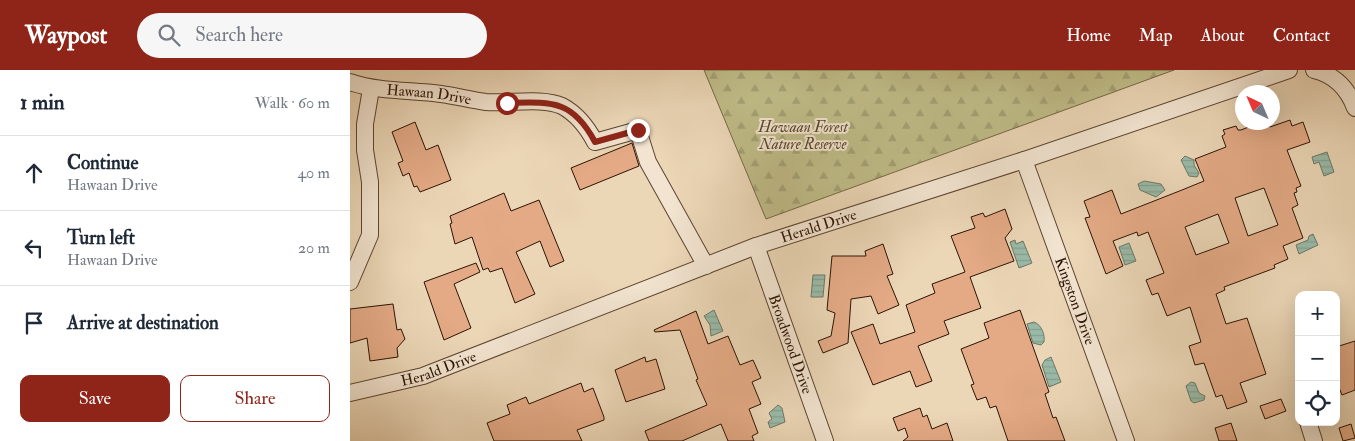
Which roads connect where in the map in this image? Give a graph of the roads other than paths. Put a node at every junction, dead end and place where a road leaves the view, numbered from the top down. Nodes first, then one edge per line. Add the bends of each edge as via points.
1 (1289, 70) edge
2 (1314, 70) edge
3 (350, 82) edge
4 (371, 89) junction
5 (1355, 108) edge
6 (1024, 160) junction
7 (756, 246) junction
8 (706, 266) junction
9 (350, 282) edge
10 (350, 393) edge
11 (1309, 426) edge
12 (826, 441) edge
13 (1126, 441) edge
14 (1314, 441) edge

1 - 6 street, Herald Drive
2 - 5 street via 1332,77 1342,86
3 - 4 street, Hawaan Drive
4 - 8 street, Hawaan Drive via 442,94 486,102 550,102 577,117 595,142 638,130 648,162
4 - 9 street via 365,124 370,235
6 - 7 street, Herald Drive
6 - 13 street, Kingston Drive
7 - 8 street, Herald Drive
7 - 12 street, Broadwood Drive
8 - 10 street, Herald Drive via 423,376
11 - 14 street

